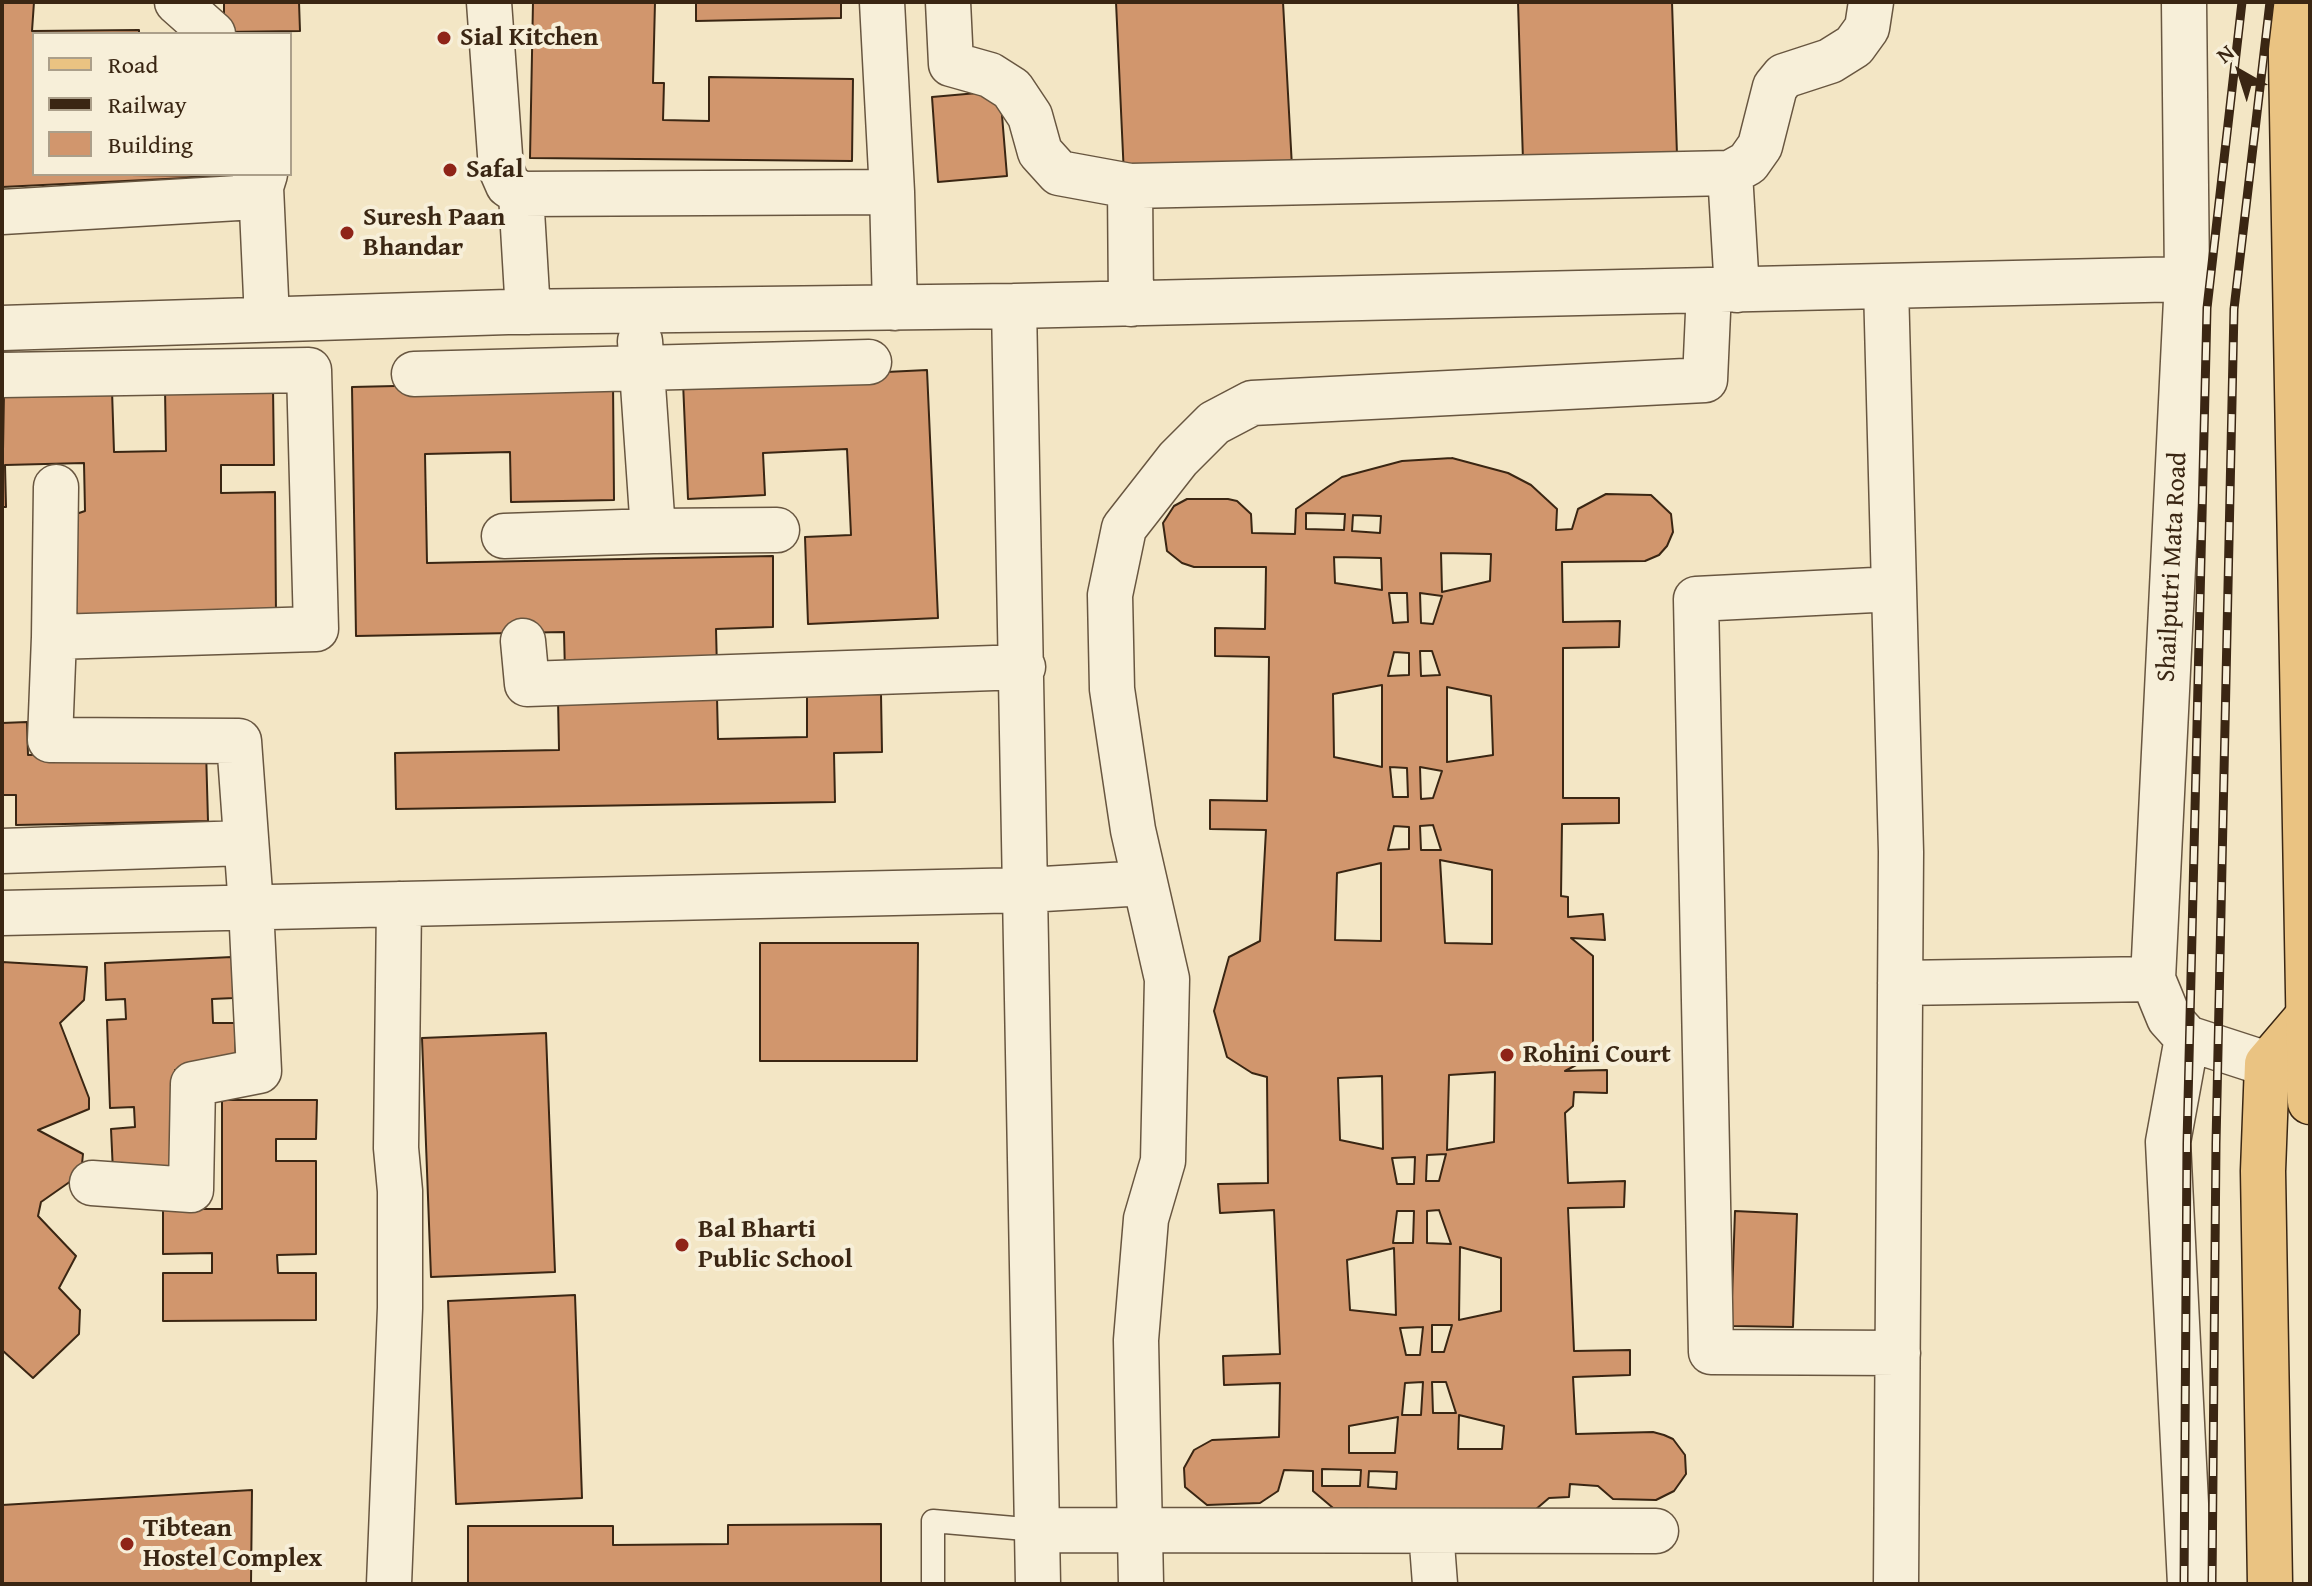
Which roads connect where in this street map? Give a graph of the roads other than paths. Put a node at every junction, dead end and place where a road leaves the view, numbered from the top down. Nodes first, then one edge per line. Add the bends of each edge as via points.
1 (177, 2) edge
2 (489, 2) edge
3 (882, 2) edge
4 (948, 2) edge
5 (1871, 2) edge
6 (2184, 2) edge
7 (2290, 2) edge
8 (211, 32) edge
9 (1730, 173) junction
10 (263, 181) edge
11 (1130, 186) junction
12 (892, 192) junction
13 (521, 194) junction
14 (2, 212) edge
15 (2187, 279) junction
16 (1886, 286) junction
17 (1723, 290) junction
18 (1131, 304) junction
19 (1014, 306) junction
20 (895, 308) junction
21 (637, 310) junction
22 (528, 312) junction
23 (267, 319) junction
24 (2, 328) edge
25 (869, 362) dead end
26 (641, 370) junction
27 (414, 374) dead end
28 (2, 375) edge
29 (56, 487) dead end
30 (777, 530) dead end
31 (653, 531) junction
32 (504, 536) dead end
33 (1894, 589) junction
34 (54, 637) junction
35 (523, 641) dead end
36 (1023, 667) junction
37 (245, 843) junction
38 (2, 851) edge
39 (1145, 883) junction
40 (1027, 890) junction
41 (399, 904) junction
42 (251, 907) junction
43 (2, 913) edge
44 (2153, 979) junction
45 (1900, 983) junction
46 (2308, 1016) junction
47 (2187, 1038) junction
48 (2267, 1064) junction
49 (2310, 1102) edge
50 (92, 1183) dead end
51 (1898, 1353) junction
52 (1037, 1530) junction
53 (1138, 1530) junction
54 (1431, 1531) junction
55 (1656, 1531) dead end
56 (389, 1584) edge
57 (933, 1584) edge
58 (1038, 1584) edge
59 (1141, 1584) edge
60 (1435, 1584) edge
61 (1896, 1584) edge
62 (2190, 1584) edge
63 (2270, 1584) edge

1 - 8 street
2 - 13 street via 501,169 508,185
3 - 12 street
4 - 11 street via 951,64 990,75 1012,89 1030,116 1040,152 1059,173
5 - 9 street via 1867,28 1854,46 1830,61 1784,76 1775,87 1760,146 1748,163
6 - 15 street, Shailputri Mata Road
7 - 46 main road
9 - 11 street
9 - 17 street
10 - 14 street via 238,198
10 - 23 street
11 - 18 street
12 - 13 street
12 - 20 street
13 - 22 street
15 - 16 street
15 - 44 street, Shailputri Mata Road
16 - 17 street
16 - 33 street
17 - 18 street
17 - 39 street via 1705,380 1252,403 1214,423 1178,459 1124,528 1110,595 1112,689
18 - 19 street
19 - 20 street
19 - 36 street
20 - 21 street
21 - 22 street
21 - 26 street
22 - 23 street
23 - 24 street
25 - 26 street
26 - 27 street
26 - 31 street
28 - 34 street via 309,370 316,629
29 - 34 street
30 - 31 street
31 - 32 street
33 - 45 street
33 - 51 street via 1696,599 1711,1352
34 - 37 street via 50,740 239,741
35 - 36 street via 527,684
36 - 40 street
37 - 38 street
37 - 42 street
39 - 40 street
39 - 53 street via 1167,979 1163,1161 1146,1219 1136,1340
40 - 41 street
40 - 52 street
41 - 42 street
41 - 56 street via 400,1308
42 - 43 street
42 - 50 street via 259,1071 193,1084 191,1190
44 - 45 street
44 - 47 street, Shailputri Mata Road via 2169,1018
45 - 51 street
46 - 48 main road
46 - 49 main road
47 - 48 street
47 - 62 street via 2168,1142
48 - 63 main road via 2263,1171
51 - 61 street
52 - 53 street
52 - 57 lane via 933,1521
52 - 58 street
53 - 54 street
53 - 59 street
54 - 55 street
54 - 60 street

